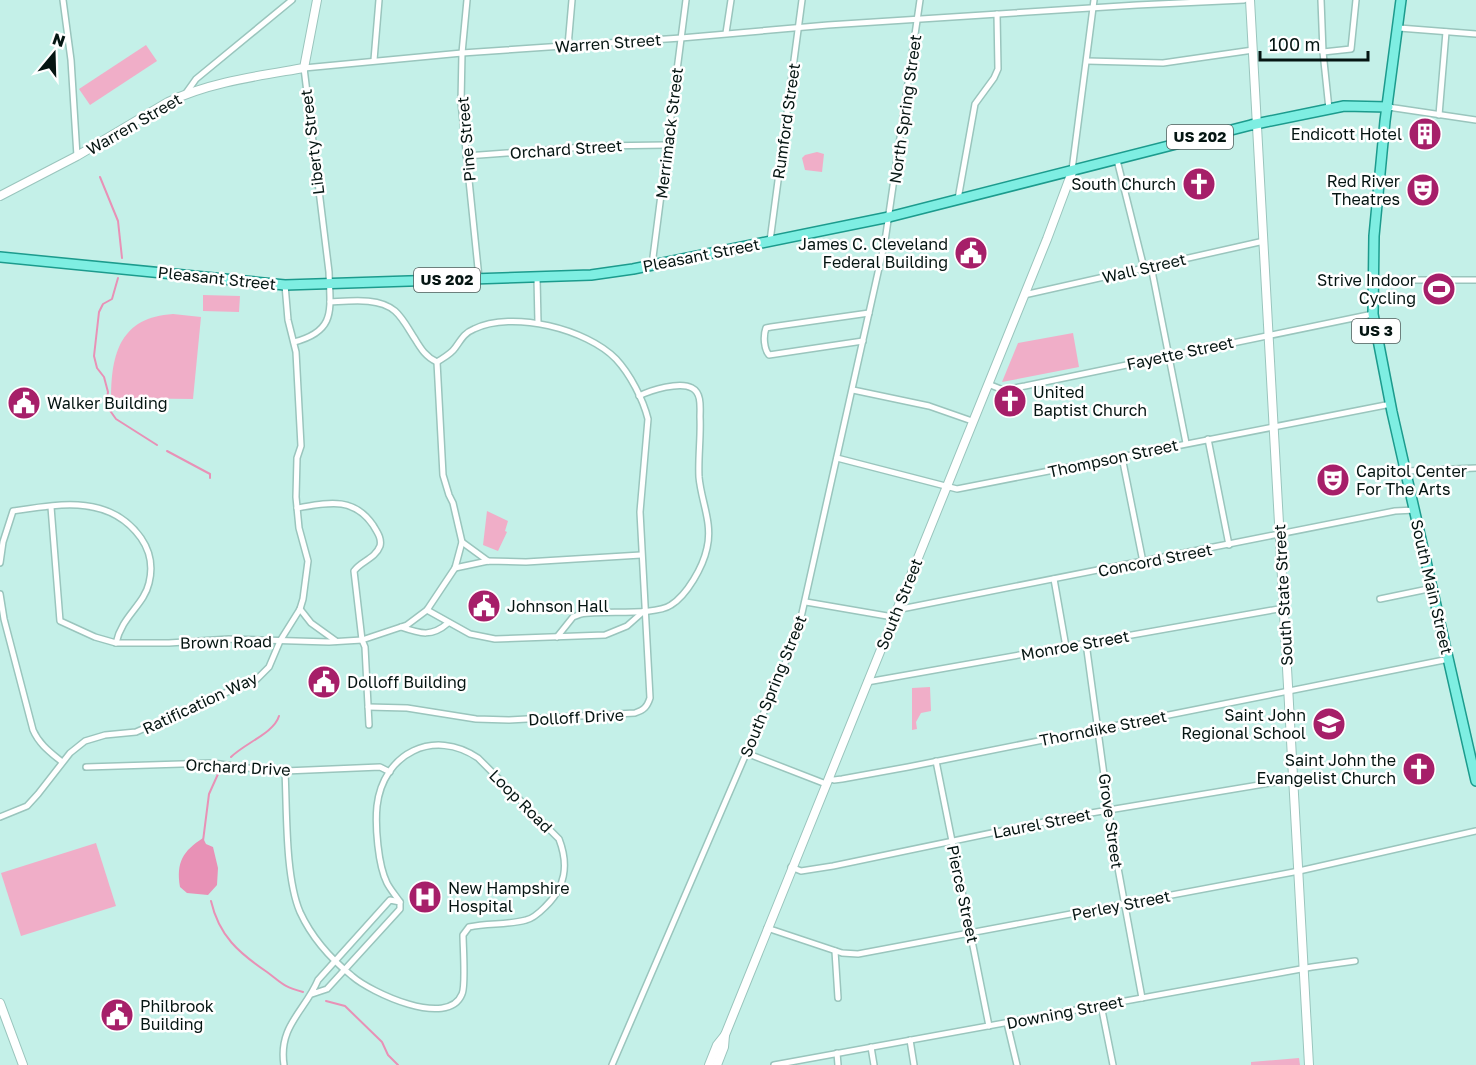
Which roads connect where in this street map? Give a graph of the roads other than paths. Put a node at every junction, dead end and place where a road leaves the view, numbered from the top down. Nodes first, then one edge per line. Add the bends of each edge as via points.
1 (63, 0) edge
2 (292, 0) edge
3 (317, 0) edge
4 (379, 0) edge
5 (467, 0) edge
6 (572, 0) edge
7 (686, 0) edge
8 (730, 0) edge
9 (802, 0) edge
10 (920, 0) edge
11 (1094, 0) edge
12 (1244, 0) edge
13 (1250, 0) edge
14 (1321, 0) edge
15 (1356, 0) edge
16 (1401, 0) edge
17 (1093, 7) junction
18 (997, 14) junction
19 (917, 20) junction
20 (798, 28) junction
21 (1399, 28) junction
22 (1446, 32) junction
23 (726, 33) junction
24 (1476, 34) edge
25 (681, 38) junction
26 (568, 46) junction
27 (1253, 50) junction
28 (1323, 52) junction
29 (462, 53) junction
30 (374, 60) junction
31 (1087, 61) junction
32 (303, 68) junction
33 (186, 94) junction
34 (1388, 107) junction
35 (1329, 109) junction
36 (1439, 115) junction
37 (1476, 120) edge
38 (1258, 124) junction
39 (666, 145) junction
40 (77, 156) junction
41 (466, 156) junction
42 (1118, 160) junction
43 (1072, 172) junction
44 (0, 196) edge
45 (958, 200) junction
46 (889, 217) junction
47 (770, 241) junction
48 (1264, 241) junction
49 (0, 257) edge
50 (652, 265) junction
51 (1151, 266) junction
52 (1144, 268) junction
53 (537, 278) junction
54 (479, 279) junction
55 (1372, 280) junction
56 (1476, 280) edge
57 (285, 285) junction
58 (329, 285) junction
59 (1024, 295) junction
60 (330, 302) junction
61 (870, 313) junction
62 (1373, 314) junction
63 (538, 323) junction
64 (1269, 335) junction
65 (863, 341) junction
66 (294, 342) junction
67 (1169, 355) junction
68 (437, 362) junction
69 (988, 384) junction
70 (853, 390) junction
71 (639, 396) junction
72 (1391, 404) junction
73 (972, 420) junction
74 (1274, 427) junction
75 (1208, 439) junction
76 (1186, 443) junction
77 (1122, 457) junction
78 (837, 458) junction
79 (1476, 468) edge
80 (1407, 471) junction
81 (946, 487) junction
82 (51, 507) junction
83 (297, 508) junction
84 (1414, 510) junction
85 (1280, 536) junction
86 (462, 542) junction
87 (1229, 545) junction
88 (642, 555) junction
89 (489, 561) junction
90 (1143, 562) junction
91 (0, 563) edge
92 (455, 568) junction
93 (1054, 579) junction
94 (1433, 588) junction
95 (0, 594) edge
96 (1380, 599) dead end
97 (806, 602) junction
98 (1284, 608) junction
99 (300, 609) junction
100 (427, 610) junction
101 (644, 611) junction
102 (894, 614) junction
103 (448, 623) junction
104 (401, 627) junction
105 (557, 637) junction
106 (362, 640) junction
107 (280, 641) junction
108 (338, 642) junction
109 (116, 643) junction
110 (1086, 643) junction
111 (1066, 647) junction
112 (1449, 659) junction
113 (867, 682) junction
114 (1289, 692) junction
115 (368, 707) junction
116 (369, 725) dead end
117 (1098, 729) junction
118 (746, 753) junction
119 (936, 761) junction
120 (62, 762) junction
121 (86, 767) dead end
122 (285, 771) junction
123 (390, 772) junction
124 (1294, 779) junction
125 (827, 781) junction
126 (1476, 781) edge
127 (1109, 810) junction
128 (0, 817) edge
129 (1476, 831) edge
130 (952, 841) junction
131 (791, 867) junction
132 (1299, 871) junction
133 (400, 902) junction
134 (1124, 904) junction
135 (767, 928) junction
136 (971, 933) junction
137 (835, 951) junction
138 (335, 960) junction
139 (1355, 961) dead end
140 (1304, 969) junction
141 (345, 970) junction
142 (312, 994) junction
143 (838, 998) dead end
144 (1142, 998) junction
145 (0, 1003) edge
146 (1101, 1005) junction
147 (1007, 1023) junction
148 (989, 1026) junction
149 (725, 1035) junction
150 (910, 1040) junction
151 (871, 1047) junction
152 (837, 1053) junction
153 (23, 1065) edge
154 (284, 1065) edge
155 (612, 1065) edge
156 (709, 1065) edge
157 (717, 1065) edge
158 (774, 1065) edge
159 (838, 1065) edge
160 (874, 1065) edge
161 (914, 1065) edge
162 (1017, 1065) edge
163 (1113, 1065) edge
164 (1309, 1065) edge

1 - 40 street
2 - 33 street via 196,79
3 - 32 street, Liberty Street
4 - 30 street
5 - 29 street, Pine Street
6 - 26 street
7 - 25 street, Merrimack Street
8 - 23 street
9 - 20 street, Rumford Street
10 - 19 street, North Spring Street
11 - 17 street
12 - 17 street, Warren Street
13 - 27 street, South State Street
14 - 28 street
15 - 28 street via 1351,50
16 - 21 main road, US 3
17 - 18 street, Warren Street
17 - 31 street
18 - 19 street, Warren Street
18 - 45 street via 998,69 975,104
19 - 20 street, Warren Street
19 - 46 street, North Spring Street
20 - 23 street, Warren Street
20 - 47 street, Rumford Street
21 - 22 street
21 - 34 main road, US 3
22 - 24 street
22 - 36 street
23 - 25 street, Warren Street
25 - 26 street, Warren Street
25 - 39 street, Merrimack Street
26 - 29 street, Warren Street
27 - 31 street via 1163,63
27 - 38 street, South State Street
28 - 35 street
29 - 30 street, Warren Street
29 - 41 street, Pine Street
30 - 32 street, Warren Street
31 - 43 street
32 - 33 street, Warren Street
32 - 58 street, Liberty Street
33 - 40 street, Warren Street
34 - 35 main road, Pleasant Street / US 202
34 - 36 street
34 - 55 main road, South Main Street / US 3
35 - 38 main road, Pleasant Street / US 202
36 - 37 street
38 - 42 main road, Pleasant Street / US 202
38 - 48 street, South State Street
39 - 41 street, Orchard Street
39 - 50 street, Merrimack Street
40 - 44 street, Warren Street
41 - 54 street, Pine Street
42 - 43 main road, Pleasant Street / US 202
42 - 52 street
43 - 45 main road, Pleasant Street / US 202
43 - 59 street, South Street
45 - 46 main road, Pleasant Street / US 202
46 - 47 main road, Pleasant Street / US 202
46 - 61 street, South Spring Street
47 - 50 main road, Pleasant Street / US 202
48 - 51 street, Wall Street
48 - 64 street, South State Street
49 - 57 main road, Pleasant Street / US 202
50 - 53 main road, Pleasant Street / US 202 via 591,275
51 - 52 street, Wall Street
51 - 67 street
52 - 59 street, Wall Street
53 - 54 main road, Pleasant Street / US 202
53 - 63 street
54 - 58 main road, Pleasant Street / US 202
55 - 56 street
55 - 62 main road, South Main Street / US 3
57 - 58 main road, Pleasant Street / US 202
57 - 66 street, Ratification Way
58 - 60 street, Liberty Street
59 - 69 street, South Street
60 - 66 street via 327,321 317,334
60 - 68 street via 381,303 390,307 427,357
61 - 65 street, South Spring Street
61 - 65 street via 766,328 765,342 769,355
62 - 64 street, Fayette Street
62 - 72 main road, South Main Street / US 3
63 - 68 street, Dolloff Drive via 507,321 476,328
63 - 71 street, Dolloff Drive via 604,348 623,368
64 - 67 street, Fayette Street
64 - 74 street, South State Street
65 - 70 street, South Spring Street
66 - 83 street, Ratification Way via 301,446 297,458
67 - 69 street, Fayette Street via 1003,390
67 - 76 street
68 - 86 street via 443,475
69 - 73 street, South Street
70 - 73 street
70 - 78 street, South Spring Street
71 - 88 street, Dolloff Drive via 648,419 641,500
71 - 101 street via 652,390 685,386 698,395 699,480 709,529 703,562 680,598 666,608
72 - 74 street, Thompson Street
72 - 80 main road, South Main Street / US 3
73 - 81 street, South Street
74 - 75 street, Thompson Street
74 - 85 street, South State Street
75 - 76 street, Thompson Street
75 - 87 street
76 - 77 street, Thompson Street
77 - 81 street, Thompson Street via 967,488
77 - 90 street
78 - 81 street, Thompson Street
78 - 97 street, South Spring Street
79 - 80 street
80 - 84 main road, South Main Street / US 3
81 - 102 street, South Street
82 - 91 street via 13,511
82 - 109 street, Brown Road via 60,621
82 - 109 street via 86,505 111,511 132,528 146,547 150,581 124,620
83 - 99 street, Ratification Way via 308,561
83 - 106 street via 349,504 378,533 378,549 354,571
84 - 85 street, Concord Street
84 - 94 main road, South Main Street / US 3
85 - 87 street, Concord Street
85 - 98 street, South State Street
86 - 89 street
86 - 92 street, Brown Road
87 - 90 street, Concord Street
88 - 89 street
88 - 101 street, Dolloff Drive
89 - 92 street
90 - 93 street, Concord Street
92 - 100 street, Brown Road
93 - 102 street, Concord Street
93 - 111 street
94 - 96 street
94 - 112 main road, South Main Street / US 3
95 - 120 street via 33,730 37,740
97 - 102 street, Concord Street
97 - 118 street, South Spring Street via 792,646
98 - 110 street, Monroe Street
98 - 114 street, South State Street
99 - 107 street, Ratification Way
99 - 108 street via 315,626
100 - 103 street
100 - 104 street, Brown Road
101 - 105 street via 627,626 604,635
101 - 105 street via 581,614 573,617
101 - 115 street, Dolloff Drive via 650,698 643,711 509,720
102 - 113 street, South Street
103 - 104 street via 438,632 419,633
103 - 105 street via 478,637
104 - 106 street, Brown Road
106 - 108 street, Brown Road
106 - 115 street
107 - 108 street, Brown Road
107 - 109 street, Brown Road
107 - 120 street, Ratification Way via 269,667 257,679 136,732 85,741
110 - 111 street, Monroe Street
110 - 117 street, Grove Street
111 - 113 street, Monroe Street
112 - 114 street, Thorndike Street
112 - 126 main road, South Main Street / US 3
113 - 125 street, South Street
114 - 117 street, Thorndike Street
114 - 124 street, South State Street
115 - 116 street
117 - 119 street, Thorndike Street
117 - 127 street, Grove Street
118 - 125 street, Thorndike Street
118 - 155 street, South Spring Street
119 - 125 street, Thorndike Street
119 - 130 street, Pierce Street
120 - 128 street, Ratification Way via 27,806
121 - 122 street, Orchard Drive via 213,763
122 - 123 street, Orchard Drive via 380,767
122 - 138 street, Loop Road via 293,890 311,932
123 - 133 street via 377,807 378,837 386,882
123 - 141 street, Loop Road via 420,747 437,744 466,750 560,839 566,863 563,884 555,898 528,920 469,927 463,934 463,994 447,1008 397,1001 379,994
124 - 127 street, Laurel Street
124 - 132 street, South State Street
125 - 131 street, South Street
127 - 130 street, Laurel Street
127 - 134 street, Grove Street
129 - 132 street, Perley Street
130 - 131 street, Laurel Street via 808,870
130 - 136 street, Pierce Street
131 - 135 street, South Street
132 - 134 street, Perley Street
132 - 140 street, South State Street
133 - 138 street via 390,900
133 - 141 street via 399,909
134 - 136 street, Perley Street
134 - 144 street, Grove Street
135 - 137 street, Perley Street
135 - 149 street, South Street
136 - 137 street, Perley Street via 858,954
136 - 148 street, Pierce Street
137 - 143 street
138 - 141 street, Loop Road
138 - 142 street
139 - 140 street, Downing Street
140 - 144 street, Downing Street
140 - 164 street, South State Street
141 - 142 street via 327,989
142 - 154 street via 288,1029
144 - 146 street, Downing Street
145 - 153 street
146 - 147 street, Downing Street
146 - 163 street
147 - 148 street, Downing Street
147 - 162 street
148 - 150 street, Downing Street
149 - 156 street, South Street
149 - 157 street, South Street
150 - 151 street, Downing Street
150 - 161 street
151 - 152 street, Downing Street
151 - 160 street
152 - 158 street, Downing Street
152 - 159 street

